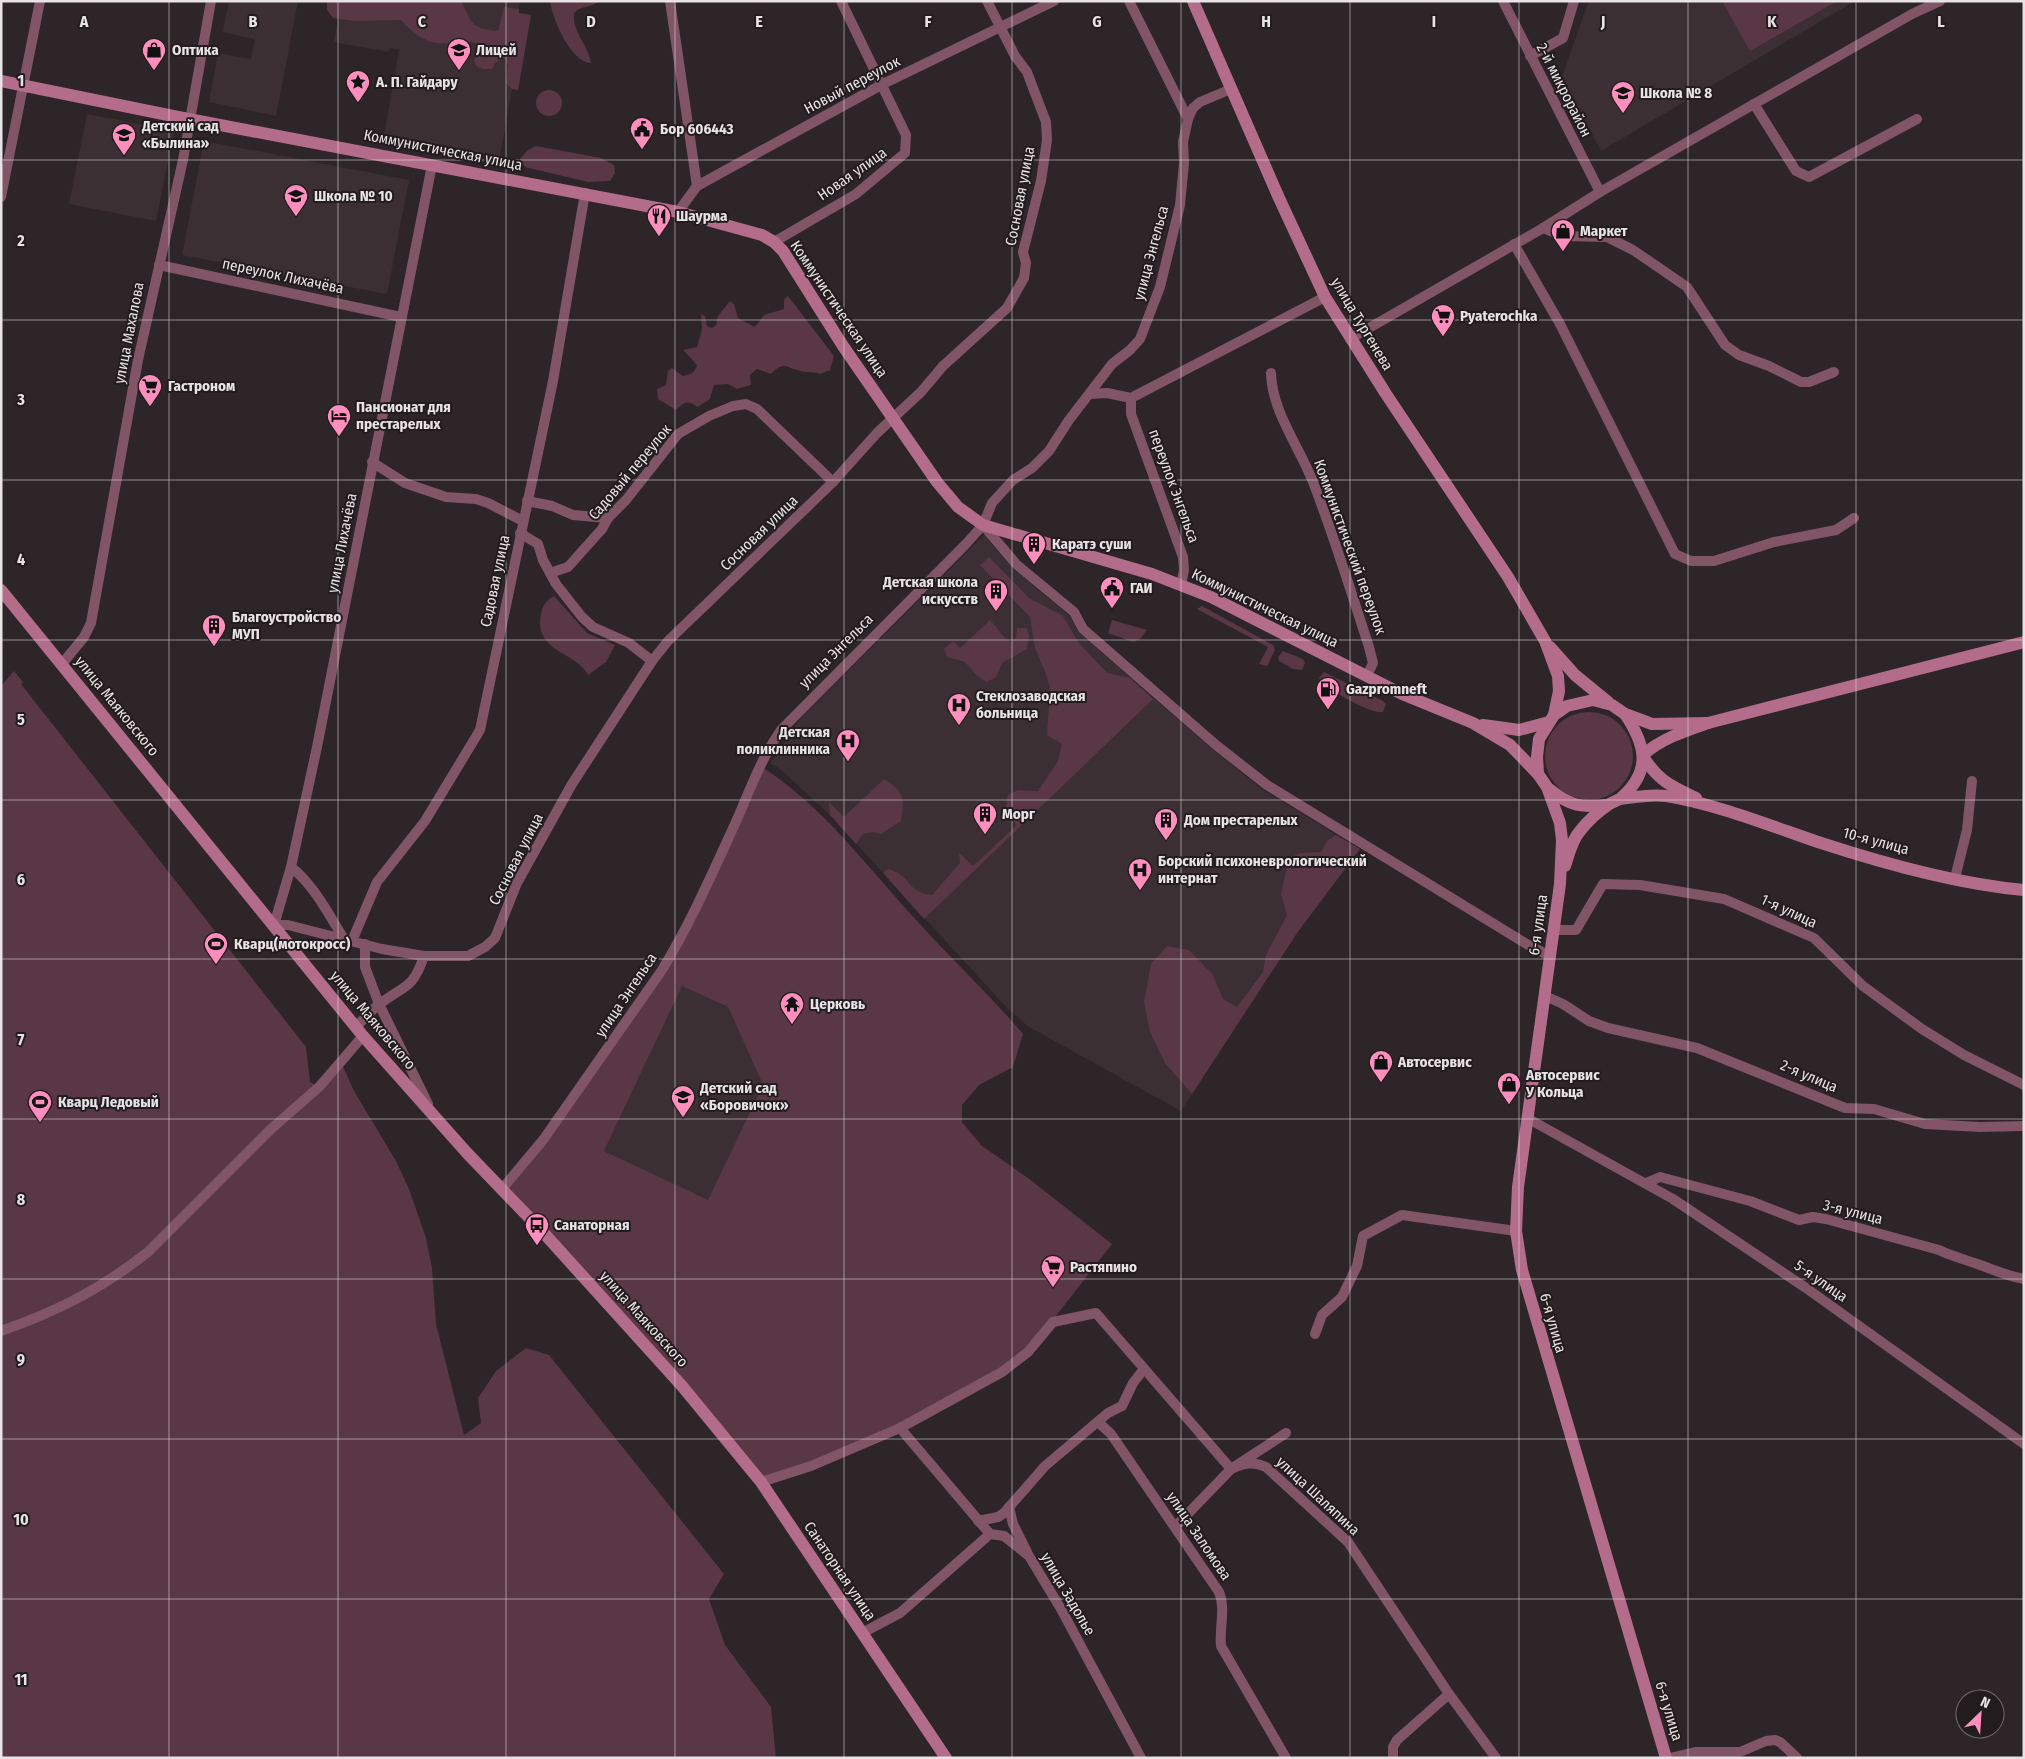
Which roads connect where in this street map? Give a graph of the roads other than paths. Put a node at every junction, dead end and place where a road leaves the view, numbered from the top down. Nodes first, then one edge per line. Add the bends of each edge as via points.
1 (40, 1) edge
2 (211, 1) edge
3 (670, 1) edge
4 (841, 1) edge
5 (987, 1) edge
6 (1054, 1) edge
7 (1129, 1) edge
8 (1194, 1) edge
9 (1503, 1) edge
10 (1574, 1) edge
11 (1940, 1) edge
12 (1001, 27) junction
13 (1530, 56) junction
14 (1, 80) edge
15 (883, 84) junction
16 (24, 85) junction
17 (1230, 89) junction
18 (1754, 104) junction
19 (190, 119) junction
20 (1188, 119) junction
21 (1917, 119) dead end
22 (432, 165) junction
23 (697, 186) junction
24 (1600, 192) junction
25 (585, 193) junction
26 (1, 197) edge
27 (678, 212) junction
28 (1543, 228) junction
29 (774, 242) junction
30 (1514, 244) junction
31 (159, 265) junction
32 (1326, 297) junction
33 (402, 317) junction
34 (1350, 339) junction
35 (1834, 372) dead end
36 (1271, 373) dead end
37 (1090, 394) junction
38 (1131, 398) junction
39 (893, 417) junction
40 (372, 462) junction
41 (833, 482) junction
42 (527, 500) junction
43 (608, 518) junction
44 (1854, 518) dead end
45 (523, 521) junction
46 (983, 524) junction
47 (520, 533) junction
48 (550, 573) junction
49 (1181, 585) junction
50 (1, 590) edge
51 (1545, 641) junction
52 (2024, 642) edge
53 (652, 661) junction
54 (62, 664) junction
55 (1367, 676) junction
56 (1612, 705) junction
57 (1625, 714) junction
58 (1551, 718) junction
59 (1473, 723) junction
60 (1708, 723) junction
61 (1644, 756) junction
62 (1538, 774) junction
63 (1972, 782) dead end
64 (1547, 788) junction
65 (1620, 799) junction
66 (1608, 805) junction
67 (1723, 811) junction
68 (291, 867) junction
69 (1955, 878) junction
70 (1560, 884) junction
71 (2023, 892) edge
72 (274, 925) junction
73 (1553, 930) junction
74 (348, 940) junction
75 (365, 944) junction
76 (424, 956) junction
77 (1550, 956) junction
78 (1544, 996) junction
79 (379, 1004) junction
80 (359, 1032) junction
81 (2024, 1085) edge
82 (435, 1118) junction
83 (1528, 1118) junction
84 (2024, 1126) edge
85 (1646, 1183) junction
86 (502, 1189) junction
87 (1516, 1231) junction
88 (2024, 1279) edge
89 (1, 1330) edge
90 (1315, 1334) dead end
91 (1144, 1369) junction
92 (701, 1407) joint
93 (1098, 1422) junction
94 (900, 1428) junction
95 (1286, 1433) dead end
96 (2024, 1444) edge
97 (1231, 1470) junction
98 (761, 1482) junction
99 (1009, 1507) junction
100 (978, 1521) junction
101 (1176, 1526) junction
102 (990, 1534) junction
103 (1029, 1556) junction
104 (862, 1633) junction
105 (1449, 1694) junction
106 (946, 1758) edge
107 (1141, 1758) edge
108 (1286, 1758) edge
109 (1393, 1758) edge
110 (1496, 1758) edge
111 (1668, 1758) edge
112 (1797, 1758) edge

1 - 16 street
2 - 19 street, улица Махалова
3 - 23 street
4 - 15 street, Новая улица
5 - 12 street, Сосновая улица
6 - 12 street, Новый переулок
7 - 20 street
8 - 17 street, улица Тургенева
9 - 13 street, 2-й микрорайон
10 - 13 street via 1563,38
11 - 18 street
12 - 15 street, Новый переулок
12 - 39 street, Сосновая улица via 1027,72 1046,122 1047,140 1041,180 1023,252 1026,263 1024,278 1007,308 942,366 921,392
13 - 24 street, 2-й микрорайон
14 - 16 street, Коммунистическая улица
15 - 23 street, Новый переулок
15 - 29 street, Новая улица via 906,135 905,153 856,194
16 - 19 street, Коммунистическая улица
16 - 26 street
17 - 20 street, улица Энгельса via 1200,102
17 - 32 street, улица Тургенева
18 - 21 street via 1796,171 1810,177
18 - 24 street
19 - 22 street, Коммунистическая улица
19 - 31 street, улица Махалова
20 - 37 street, улица Энгельса via 1183,142 1180,205 1160,287 1140,339 1112,364
22 - 25 street, Коммунистическая улица
22 - 33 street, улица Лихачёва
23 - 27 street, Новый переулок
24 - 28 street
25 - 27 street, Коммунистическая улица
25 - 42 street, Садовая улица via 553,381
27 - 29 street, Коммунистическая улица via 746,229
28 - 30 street
28 - 35 street via 1562,236 1613,239 1632,250 1686,287 1725,345 1739,355 1801,382
29 - 39 street, Коммунистическая улица via 792,264
30 - 34 street
30 - 44 street via 1560,324 1675,554 1690,561 1714,561 1774,542 1836,530
31 - 33 street, переулок Лихачёва
31 - 54 street, улица Махалова via 138,360 91,623
32 - 34 street, улица Тургенева
32 - 38 street
33 - 40 street, улица Лихачёва
34 - 51 street, улица Тургенева via 1490,548
36 - 55 street, Коммунистический переулок via 1271,385 1279,410 1313,481 1369,647 1373,663
37 - 38 street via 1107,393
37 - 46 street, улица Энгельса via 1049,451 1032,468 1013,480 992,503
38 - 49 street, переулок Энгельса via 1131,414 1184,557
39 - 41 street, Сосновая улица
39 - 46 street, Коммунистическая улица via 958,507
40 - 45 street via 405,483 446,498 488,503
40 - 68 street, улица Лихачёва
41 - 43 street, Садовый переулок via 757,409 746,404 733,406 678,434
41 - 53 street, Сосновая улица via 668,641
42 - 43 street via 573,515
42 - 45 street, Садовая улица
43 - 48 street, Садовый переулок via 568,567
45 - 47 street, Садовая улица
46 - 49 street, Коммунистическая улица
46 - 77 street via 1016,564 1074,612 1083,629 1267,785
46 - 86 street, улица Энгельса via 781,730 759,765 678,944 544,1140
47 - 48 street via 538,544
47 - 74 street, Садовая улица via 480,730 425,821 377,882
48 - 53 street via 593,627 629,643
49 - 55 street, Коммунистическая улица
50 - 54 street, улица Маяковского
51 - 56 street, улица Тургенева via 1575,675
51 - 58 street, улица Тургенева via 1558,676 1559,691
52 - 60 street
53 - 76 street, Сосновая улица via 572,784 518,883 495,938 468,956
54 - 72 street, улица Маяковского
55 - 59 street, Коммунистическая улица
56 - 57 street
56 - 58 street via 1593,700 1579,702
57 - 60 street via 1652,724
57 - 61 street via 1639,735
58 - 59 street, Коммунистическая улица via 1519,730
58 - 62 street via 1539,739
59 - 62 street, Коммунистическая улица via 1510,745
60 - 61 street via 1656,744
61 - 65 street via 1632,786
61 - 67 street, 10-я улица via 1655,774 1667,784
62 - 64 street
63 - 69 street via 1967,830
64 - 66 street via 1564,801 1585,808
64 - 70 street via 1560,823
65 - 66 street
65 - 67 street, 10-я улица via 1665,796
66 - 70 street via 1573,842
67 - 69 street, 10-я улица via 1837,848
68 - 72 street, улица Лихачёва
68 - 74 street via 300,874
69 - 71 street, 10-я улица
70 - 73 street, 6-я улица
72 - 74 street, Сосновая улица via 288,925
72 - 80 street, улица Маяковского
73 - 77 street, 6-я улица
73 - 81 street, 1-я улица via 1576,930 1603,884 1640,886 1724,899 1814,938 1863,986 1922,1029
74 - 75 street, Сосновая улица
75 - 76 street, Сосновая улица
75 - 79 street via 365,967
76 - 79 street via 420,970 408,988
77 - 78 street, 6-я улица
78 - 83 street, 6-я улица
78 - 84 street, 2-я улица via 1608,1028 1697,1048 1845,1108 1874,1109 1925,1124
79 - 80 street
79 - 82 street
80 - 82 street, улица Маяковского
80 - 89 street via 319,1087 271,1129 148,1252 127,1269 71,1303
82 - 86 street, улица Маяковского
83 - 85 street, 5-я улица
83 - 87 street, 6-я улица via 1518,1187
85 - 88 street, 3-я улица via 1660,1176 1750,1201 1799,1220 1813,1216 1939,1250 2001,1275
85 - 96 street, 5-я улица via 1806,1288
86 - 92 street, улица Маяковского
87 - 90 street via 1402,1215 1363,1236 1357,1266 1342,1298 1322,1315
87 - 111 street, 6-я улица via 1522,1270
91 - 93 street via 1122,1406
91 - 94 street via 1096,1313 1053,1322 1028,1352 1002,1372
91 - 97 street
92 - 98 street, Санаторная улица
93 - 99 street via 1045,1466
93 - 101 street, улица Заломова via 1111,1434
94 - 98 street via 811,1466
94 - 100 street, улица Задолье
95 - 97 street
97 - 101 street
97 - 105 street, улица Шаляпина via 1256,1462 1266,1467 1348,1542
98 - 104 street, Санаторная улица
99 - 100 street via 998,1517
99 - 103 street via 1013,1524
100 - 102 street, улица Задолье
101 - 108 street, улица Заломова via 1222,1599 1221,1646
102 - 103 street, улица Задолье via 1004,1536
102 - 104 street via 900,1613
103 - 107 street, улица Задолье
104 - 106 street, Санаторная улица
105 - 109 street via 1397,1740
105 - 110 street, улица Шаляпина
111 - 112 street via 1695,1752 1740,1752 1774,1740

